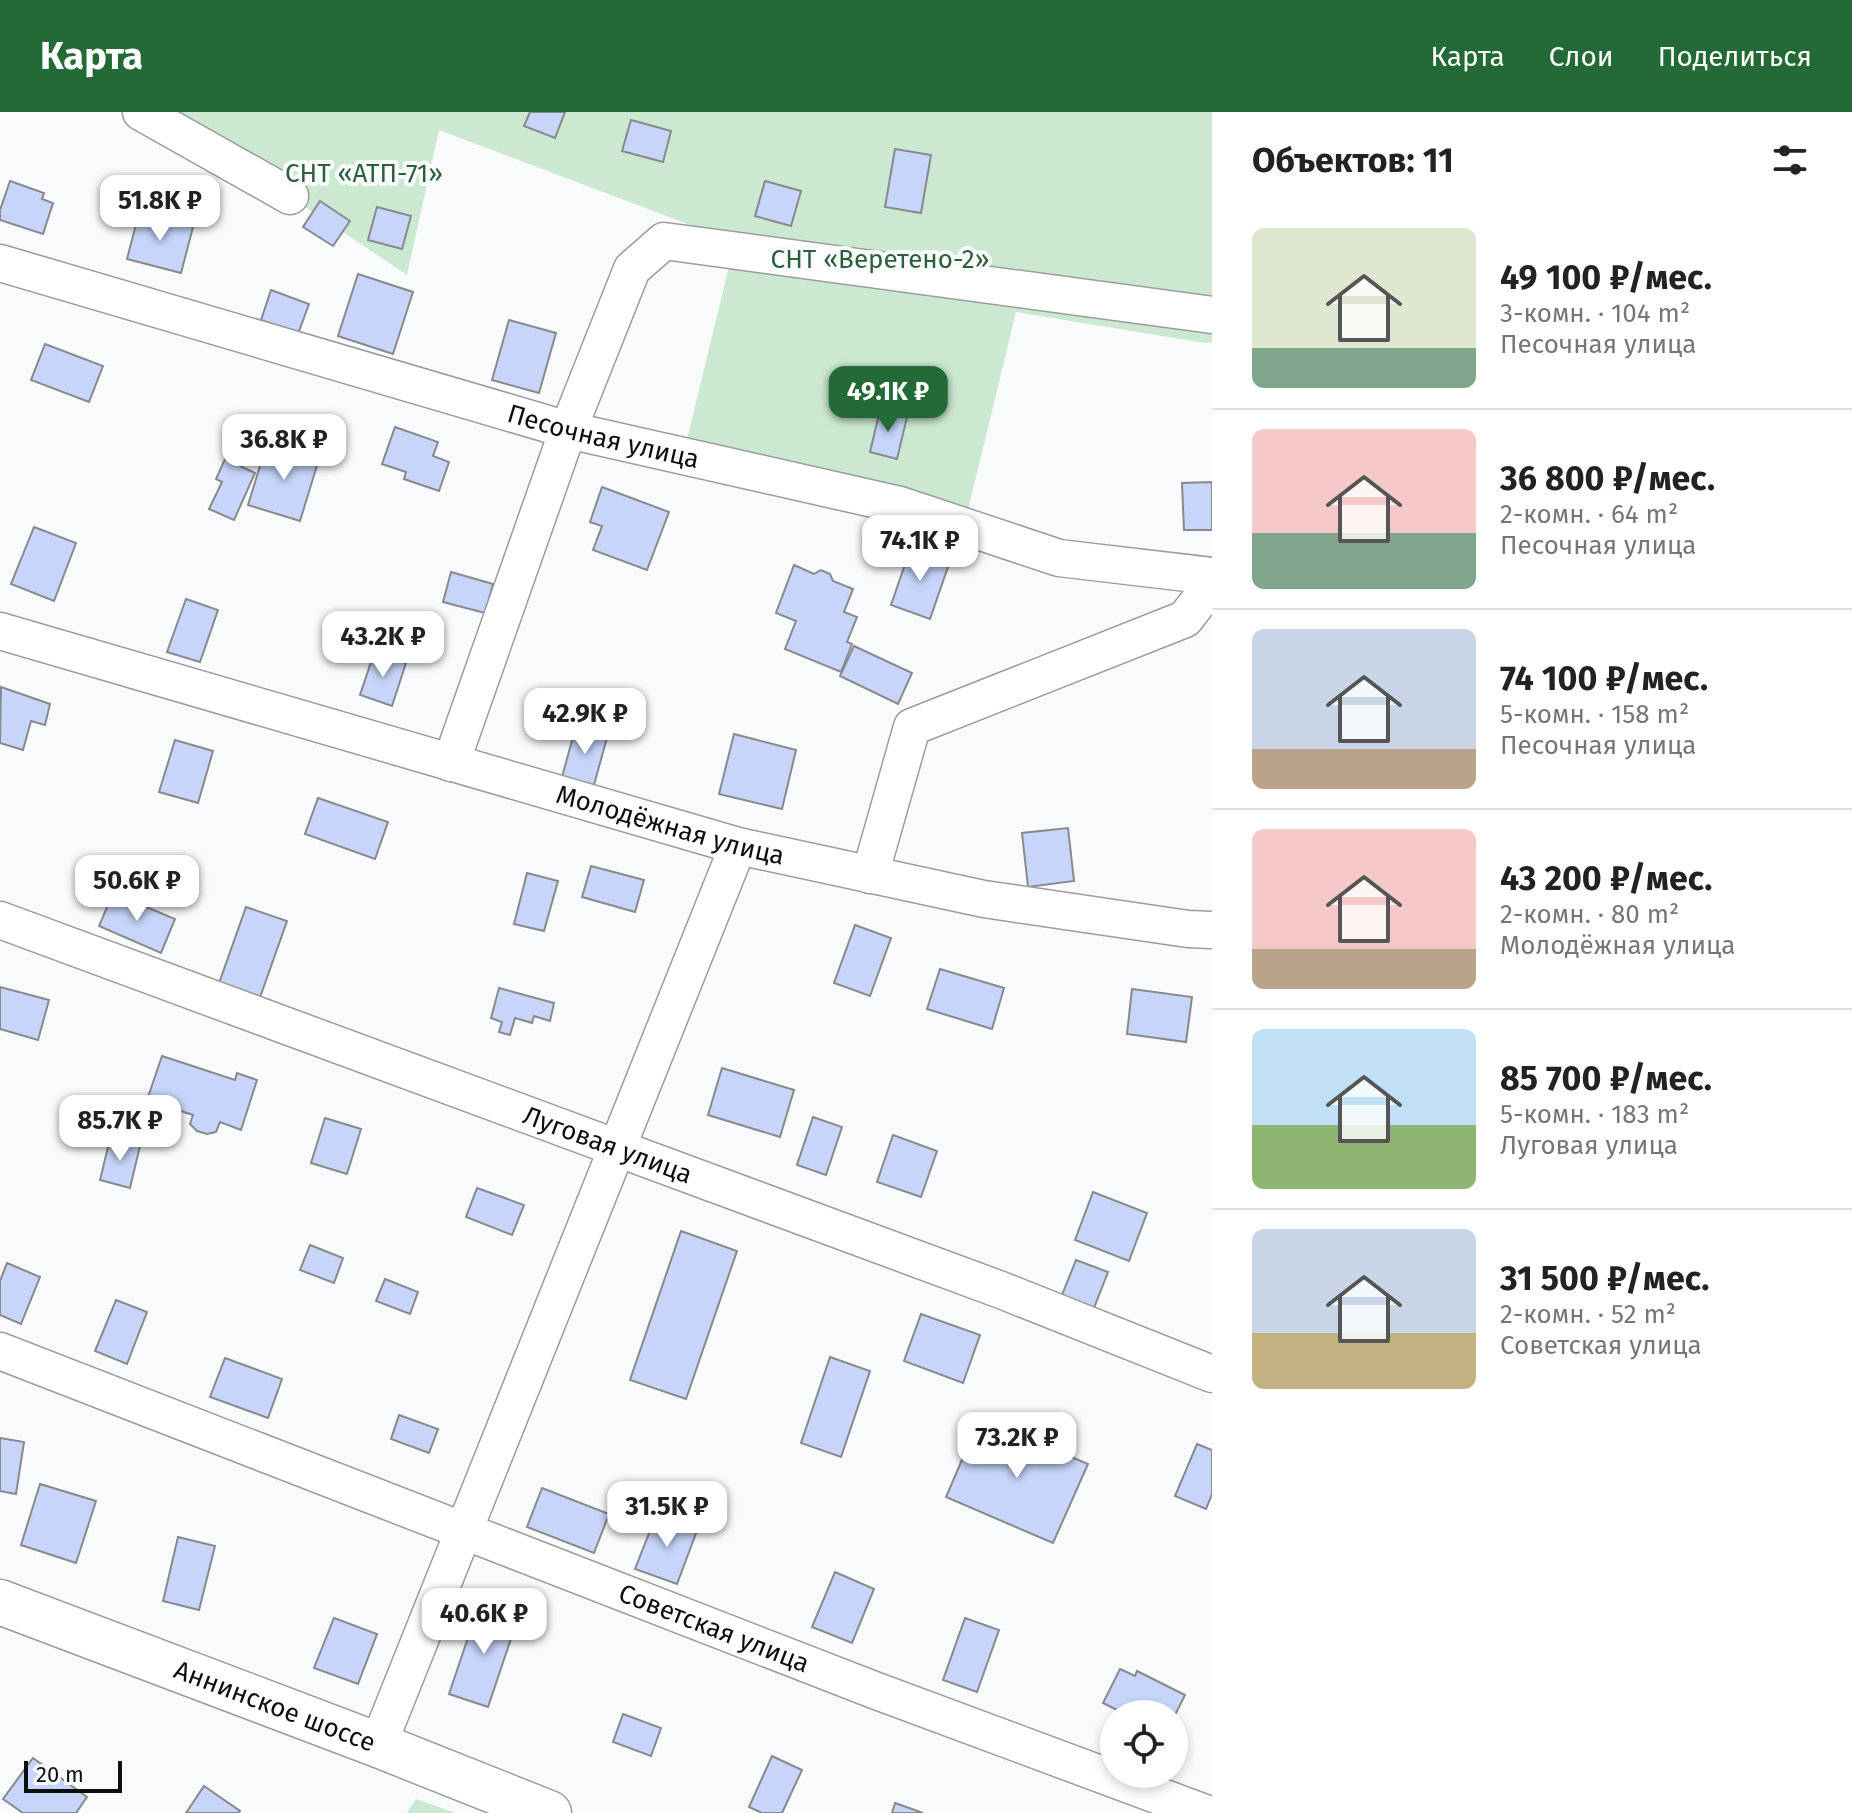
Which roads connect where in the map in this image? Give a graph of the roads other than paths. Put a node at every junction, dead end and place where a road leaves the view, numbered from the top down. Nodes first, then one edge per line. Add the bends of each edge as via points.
1 (141, 112) edge
2 (290, 196) dead end
3 (0, 263) edge
4 (1212, 315) edge
5 (568, 430) junction
6 (1212, 576) edge
7 (1212, 584) edge
8 (0, 631) edge
9 (451, 763) junction
10 (738, 846) junction
11 (870, 875) junction
12 (0, 920) edge
13 (1212, 930) edge
14 (618, 1146) junction
15 (0, 1351) edge
16 (1212, 1374) edge
17 (464, 1529) junction
18 (0, 1602) edge
19 (378, 1745) junction
20 (1186, 1810) edge
21 (549, 1813) edge

1 - 2 street
3 - 5 street, Песочная улица
4 - 5 street via 664,241 632,269
5 - 6 street, Песочная улица via 900,505 1059,558
5 - 9 street
7 - 11 street via 1185,619 912,727
8 - 9 street, Молодёжная улица
9 - 10 street, Молодёжная улица
10 - 11 street, Молодёжная улица
10 - 14 street
11 - 13 street, Молодёжная улица via 984,899
12 - 14 street, Луговая улица
14 - 16 street, Луговая улица
14 - 17 street
15 - 17 street, Советская улица
17 - 19 street
17 - 20 street, Советская улица
18 - 19 main road, Аннинское шоссе
19 - 21 main road, Аннинское шоссе

